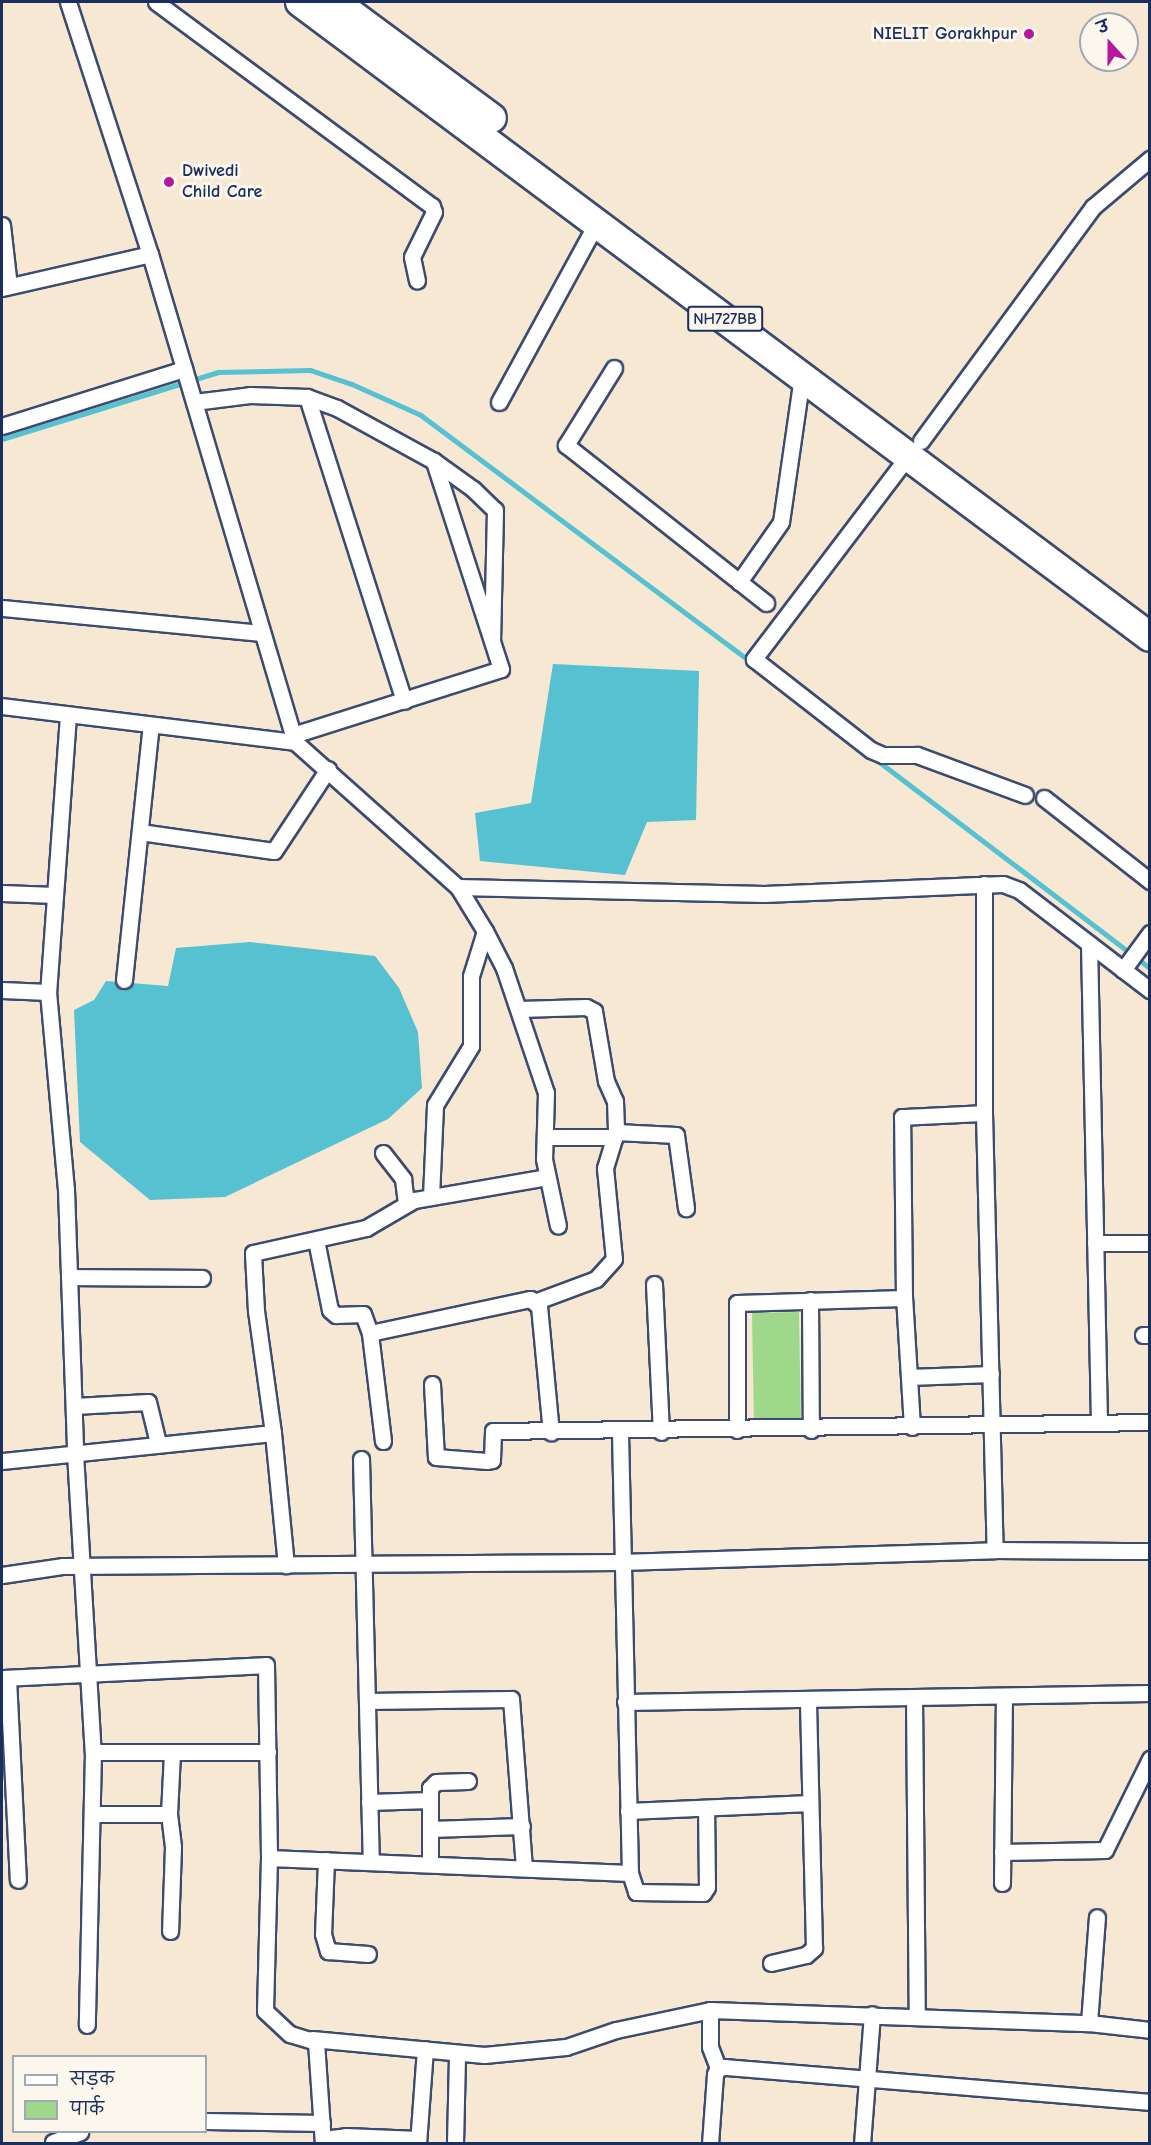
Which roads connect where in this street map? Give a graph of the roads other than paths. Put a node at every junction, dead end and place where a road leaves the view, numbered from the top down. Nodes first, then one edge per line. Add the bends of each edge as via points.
1 (68, 2) edge
2 (156, 2) edge
3 (300, 2) edge
4 (335, 2) edge
5 (1149, 159) edge
6 (597, 222) junction
7 (2, 225) edge
8 (150, 254) junction
9 (417, 280) dead end
10 (5, 287) edge
11 (614, 368) dead end
12 (185, 371) junction
13 (802, 376) junction
14 (192, 396) junction
15 (307, 397) junction
16 (500, 402) dead end
17 (2, 426) edge
18 (914, 449) junction
19 (434, 461) junction
20 (739, 582) junction
21 (766, 603) dead end
22 (2, 608) edge
23 (1149, 612) edge
24 (262, 633) junction
25 (1149, 637) edge
26 (492, 638) junction
27 (404, 701) junction
28 (2, 706) edge
29 (68, 715) junction
30 (151, 725) junction
31 (294, 739) junction
32 (328, 769) junction
33 (1025, 795) dead end
34 (1044, 798) dead end
35 (140, 832) junction
36 (1149, 881) edge
37 (984, 884) junction
38 (458, 887) junction
39 (2, 893) edge
40 (55, 895) junction
41 (485, 931) junction
42 (1149, 933) edge
43 (1089, 944) junction
44 (1129, 961) junction
45 (124, 980) dead end
46 (2, 990) edge
47 (1149, 990) edge
48 (48, 992) junction
49 (519, 1009) junction
50 (984, 1113) junction
51 (615, 1135) junction
52 (545, 1137) junction
53 (383, 1153) dead end
54 (547, 1177) junction
55 (431, 1197) junction
56 (406, 1203) junction
57 (686, 1208) dead end
58 (558, 1226) dead end
59 (316, 1240) junction
60 (1095, 1243) junction
61 (1149, 1243) edge
62 (69, 1277) junction
63 (202, 1278) dead end
64 (654, 1284) dead end
65 (904, 1298) junction
66 (810, 1300) junction
67 (537, 1301) junction
68 (370, 1333) junction
69 (991, 1374) junction
70 (909, 1377) junction
71 (432, 1384) dead end
72 (74, 1406) junction
73 (1099, 1422) junction
74 (1149, 1422) edge
75 (992, 1425) junction
76 (912, 1426) junction
77 (737, 1430) junction
78 (811, 1430) junction
79 (551, 1432) junction
80 (661, 1432) junction
81 (273, 1433) junction
82 (620, 1433) junction
83 (383, 1442) dead end
84 (158, 1443) junction
85 (75, 1453) junction
86 (2, 1457) edge
87 (361, 1459) dead end
88 (995, 1550) junction
89 (1149, 1551) edge
90 (621, 1562) junction
91 (286, 1564) junction
92 (363, 1564) junction
93 (83, 1566) junction
94 (2, 1575) edge
95 (89, 1671) junction
96 (5, 1678) edge
97 (1149, 1693) edge
98 (1004, 1696) junction
99 (914, 1697) junction
100 (808, 1699) junction
101 (367, 1701) junction
102 (625, 1702) junction
103 (93, 1752) junction
104 (172, 1752) junction
105 (268, 1752) junction
106 (1149, 1759) edge
107 (468, 1780) dead end
108 (430, 1800) junction
109 (369, 1802) junction
110 (810, 1803) junction
111 (706, 1810) junction
112 (628, 1811) junction
113 (92, 1814) junction
114 (169, 1814) junction
115 (522, 1826) junction
116 (8, 1828) edge
117 (430, 1829) junction
118 (1002, 1852) junction
119 (269, 1858) junction
120 (326, 1860) junction
121 (371, 1862) junction
122 (430, 1864) junction
123 (524, 1867) junction
124 (630, 1873) junction
125 (18, 1880) dead end
126 (1002, 1883) dead end
127 (1098, 1917) dead end
128 (170, 1931) dead end
129 (368, 1954) dead end
130 (771, 1963) dead end
131 (710, 2010) junction
132 (872, 2014) junction
133 (917, 2015) junction
134 (1089, 2023) junction
135 (87, 2025) dead end
136 (1149, 2030) edge
137 (312, 2039) junction
138 (425, 2049) junction
139 (457, 2053) junction
140 (718, 2068) junction
141 (866, 2079) junction
142 (1149, 2102) edge
143 (207, 2121) edge
144 (322, 2123) junction
145 (77, 2133) edge
146 (323, 2141) edge
147 (418, 2141) edge
148 (53, 2142) dead end
149 (455, 2144) edge
150 (710, 2144) edge
151 (861, 2144) edge

1 - 8 street
2 - 9 street via 432,206 434,212 412,257
3 - 6 highway, NH727BB
4 - 18 highway, NH727BB
5 - 18 street via 1093,207
6 - 13 highway, NH727BB
6 - 16 street
7 - 10 street
8 - 10 street
8 - 12 street
11 - 20 street via 566,446
12 - 14 street
12 - 17 street
13 - 18 highway, NH727BB
13 - 20 street via 781,522
14 - 15 street
14 - 24 street
15 - 19 street via 337,408
15 - 27 street
18 - 23 highway, NH727BB
18 - 25 highway, NH727BB
18 - 33 street via 754,659 871,750 883,755 917,755
19 - 26 street
19 - 26 street via 495,510
20 - 21 street
22 - 24 street
24 - 31 street
26 - 27 street via 501,666 499,672
27 - 31 street
28 - 29 street
29 - 30 street
29 - 40 street
30 - 31 street
30 - 35 street
31 - 32 street
32 - 35 street via 274,851
32 - 38 street
34 - 36 street
35 - 45 street
37 - 38 street via 764,894
37 - 43 street via 1003,884 1019,890
37 - 50 street
38 - 41 street
39 - 40 street
40 - 48 street
41 - 49 street
41 - 55 street via 471,976 471,1046 435,1105
42 - 44 street
43 - 44 street
43 - 60 street
44 - 47 street
46 - 48 street
48 - 62 street via 66,1189
49 - 51 street via 586,1007 594,1011 606,1081 615,1101
49 - 52 street via 546,1093
50 - 65 street via 903,1115
50 - 69 street
51 - 52 street
51 - 57 street via 676,1135
51 - 67 street via 605,1168 614,1258 596,1279
52 - 54 street
53 - 56 street via 403,1179
54 - 55 street
54 - 58 street
55 - 56 street
56 - 59 street via 366,1228
59 - 68 street via 330,1310 336,1315 363,1314
59 - 81 street via 258,1251 252,1256
60 - 61 street
60 - 73 street
62 - 63 street
62 - 72 street
64 - 80 street
65 - 66 street
65 - 70 street
66 - 77 street via 737,1303
66 - 78 street
67 - 68 street via 530,1299
67 - 79 street
68 - 83 street
69 - 70 street
69 - 75 street
70 - 76 street
71 - 79 street via 436,1457 490,1461 492,1432
72 - 84 street via 148,1402
72 - 85 street
73 - 74 street
73 - 75 street
75 - 76 street
75 - 88 street
76 - 78 street
77 - 78 street
77 - 80 street
79 - 82 street
80 - 82 street
81 - 84 street
81 - 91 street
82 - 90 street
84 - 85 street
85 - 86 street
85 - 93 street
87 - 92 street
88 - 89 street
88 - 90 street
90 - 92 street
90 - 102 street
91 - 92 street
91 - 93 street
92 - 101 street
93 - 94 street
93 - 95 street
95 - 96 street
95 - 103 street
95 - 105 street via 264,1664
96 - 116 street
97 - 98 street
98 - 99 street
98 - 118 street
99 - 100 street
99 - 133 street
100 - 102 street
100 - 110 street
101 - 109 street
101 - 115 street via 511,1699
102 - 112 street
103 - 104 street
103 - 113 street
104 - 105 street
104 - 114 street
105 - 119 street
106 - 118 street via 1105,1850
107 - 108 street via 436,1782 430,1788
108 - 109 street
108 - 117 street
109 - 121 street
110 - 111 street
110 - 130 street via 814,1948 806,1955
111 - 112 street
111 - 124 street via 706,1892 636,1892
112 - 124 street
113 - 114 street
113 - 135 street
114 - 128 street via 173,1847
115 - 117 street
115 - 123 street
116 - 125 street
117 - 122 street
118 - 126 street
119 - 120 street
119 - 137 street via 265,2011 291,2034
120 - 121 street
120 - 129 street via 323,1934 328,1951
121 - 122 street
122 - 123 street
123 - 124 street
127 - 134 street
131 - 132 street
131 - 139 street via 616,2030 559,2048 484,2055
131 - 140 street via 710,2047
132 - 133 street
132 - 141 street
133 - 134 street
134 - 136 street
137 - 138 street
137 - 144 street via 317,2046
138 - 139 street
138 - 147 street
139 - 149 street
140 - 141 street
140 - 150 street
141 - 142 street
141 - 151 street
143 - 144 street
144 - 146 street
145 - 148 street
146 - 147 street via 346,2136

